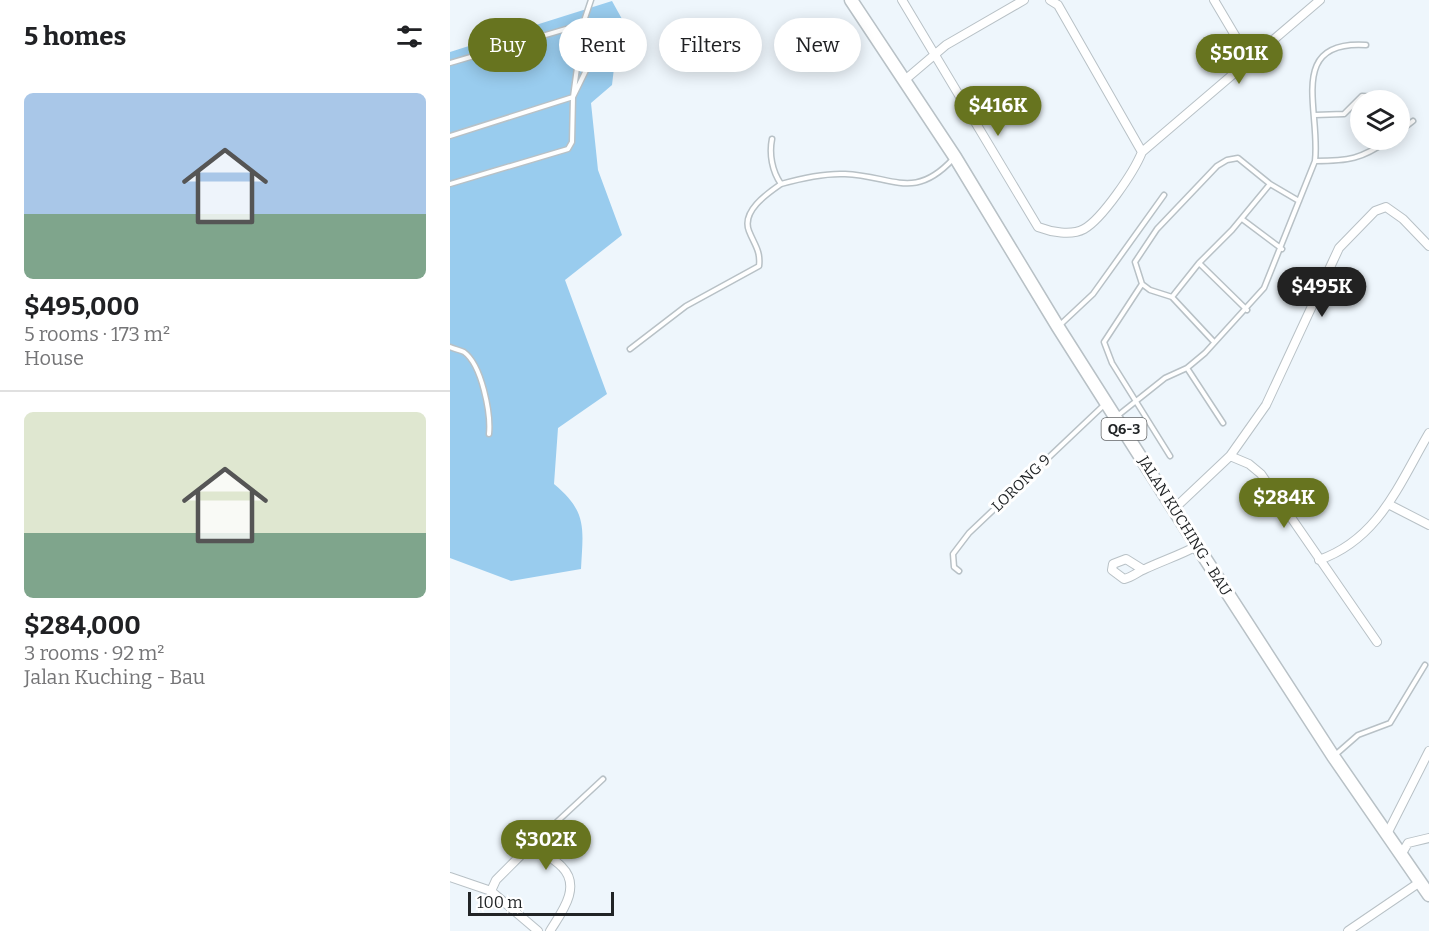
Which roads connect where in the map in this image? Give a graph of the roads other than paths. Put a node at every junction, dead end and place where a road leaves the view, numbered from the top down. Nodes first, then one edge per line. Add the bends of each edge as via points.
1 (591, 0) edge
2 (851, 0) edge
3 (902, 0) edge
4 (1024, 0) edge
5 (1050, 0) edge
6 (1214, 0) edge
7 (1320, 0) edge
8 (585, 18) edge
9 (559, 31) edge
10 (1366, 45) dead end
11 (933, 54) junction
12 (1249, 59) junction
13 (450, 63) edge
14 (576, 72) edge
15 (585, 72) edge
16 (906, 79) junction
17 (573, 96) junction
18 (1350, 108) edge
19 (1315, 115) junction
20 (1413, 122) dead end
21 (1410, 124) edge
22 (450, 136) edge
23 (772, 139) dead end
24 (1374, 150) edge
25 (1142, 152) junction
26 (956, 157) junction
27 (1315, 161) junction
28 (450, 184) edge
29 (781, 184) junction
30 (1270, 184) junction
31 (1164, 195) dead end
32 (1299, 201) junction
33 (1242, 219) junction
34 (1429, 246) edge
35 (1282, 249) junction
36 (1199, 263) junction
37 (1142, 284) junction
38 (1172, 297) junction
39 (1247, 310) junction
40 (1058, 327) junction
41 (1214, 342) junction
42 (450, 347) edge
43 (630, 349) dead end
44 (1187, 368) junction
45 (1107, 402) junction
46 (1136, 402) junction
47 (1116, 417) junction
48 (1223, 423) dead end
49 (1429, 433) edge
50 (489, 435) dead end
51 (1170, 456) dead end
52 (1230, 456) junction
53 (1390, 505) junction
54 (1175, 508) junction
55 (1429, 525) edge
56 (1197, 546) junction
57 (1319, 560) junction
58 (1142, 569) dead end
59 (959, 571) dead end
60 (1377, 642) dead end
61 (1425, 665) dead end
62 (1429, 751) edge
63 (1333, 756) junction
64 (603, 779) dead end
65 (1387, 834) junction
66 (1429, 838) edge
67 (531, 845) junction
68 (1401, 855) junction
69 (450, 877) edge
70 (1420, 882) junction
71 (492, 891) junction
72 (1429, 895) edge
73 (538, 931) edge
74 (550, 931) edge
75 (1348, 931) edge

1 - 8 lane
2 - 16 main road, JALAN KUCHING - BAU / Q6-3
3 - 11 street
4 - 11 street
5 - 25 street via 1058,5
6 - 12 street
7 - 12 street
9 - 13 lane
10 - 19 lane via 1332,48 1314,65
11 - 16 street
11 - 25 street via 1038,227 1054,232 1082,230 1095,221
12 - 25 street
14 - 17 lane
15 - 17 lane
16 - 26 main road, JALAN KUCHING - BAU / Q6-3
17 - 22 lane
17 - 28 lane via 572,142 568,149
18 - 19 lane via 1344,114
19 - 27 lane
20 - 21 lane
23 - 29 lane via 772,162
24 - 27 lane via 1351,161
26 - 29 lane via 921,184 845,174
26 - 40 main road, JALAN KUCHING - BAU / Q6-3
27 - 32 lane
29 - 43 lane via 763,196 747,221 761,254 759,266 686,306
30 - 32 lane
30 - 33 lane
30 - 37 lane via 1238,158 1217,166 1157,230 1135,262
31 - 40 lane via 1094,294
32 - 35 lane
33 - 35 lane
33 - 36 lane
34 - 52 street via 1386,207 1358,225 1339,248 1266,405
35 - 39 lane via 1264,288
36 - 38 lane
36 - 39 lane
37 - 38 lane
37 - 46 lane via 1104,342
38 - 41 lane
39 - 41 lane
40 - 45 main road, JALAN KUCHING - BAU / Q6-3
41 - 44 lane
42 - 50 lane via 464,352 475,365 490,420
44 - 46 lane via 1165,378
44 - 48 lane
45 - 47 main road, JALAN KUCHING - BAU / Q6-3
45 - 59 lane, LORONG 9 via 969,533 953,554 954,567
46 - 47 lane
46 - 51 lane
47 - 54 main road, JALAN KUCHING - BAU / Q6-3
49 - 53 street
52 - 54 street
52 - 57 street via 1261,474
53 - 55 street
53 - 57 street via 1366,534 1339,553
54 - 56 main road, JALAN KUCHING - BAU / Q6-3
56 - 58 street
56 - 63 main road, JALAN KUCHING - BAU / Q6-3
57 - 60 street
61 - 63 lane via 1390,723 1358,735
62 - 65 street
63 - 65 main road, JALAN KUCHING - BAU / Q6-3
64 - 67 lane
65 - 68 main road, JALAN KUCHING - BAU / Q6-3
66 - 68 street via 1408,843
67 - 71 street via 496,880
67 - 74 street via 563,867 569,879 571,892
68 - 70 main road, JALAN KUCHING - BAU / Q6-3
69 - 71 street
70 - 72 main road, JALAN KUCHING - BAU / Q6-3
70 - 75 street
71 - 73 street

